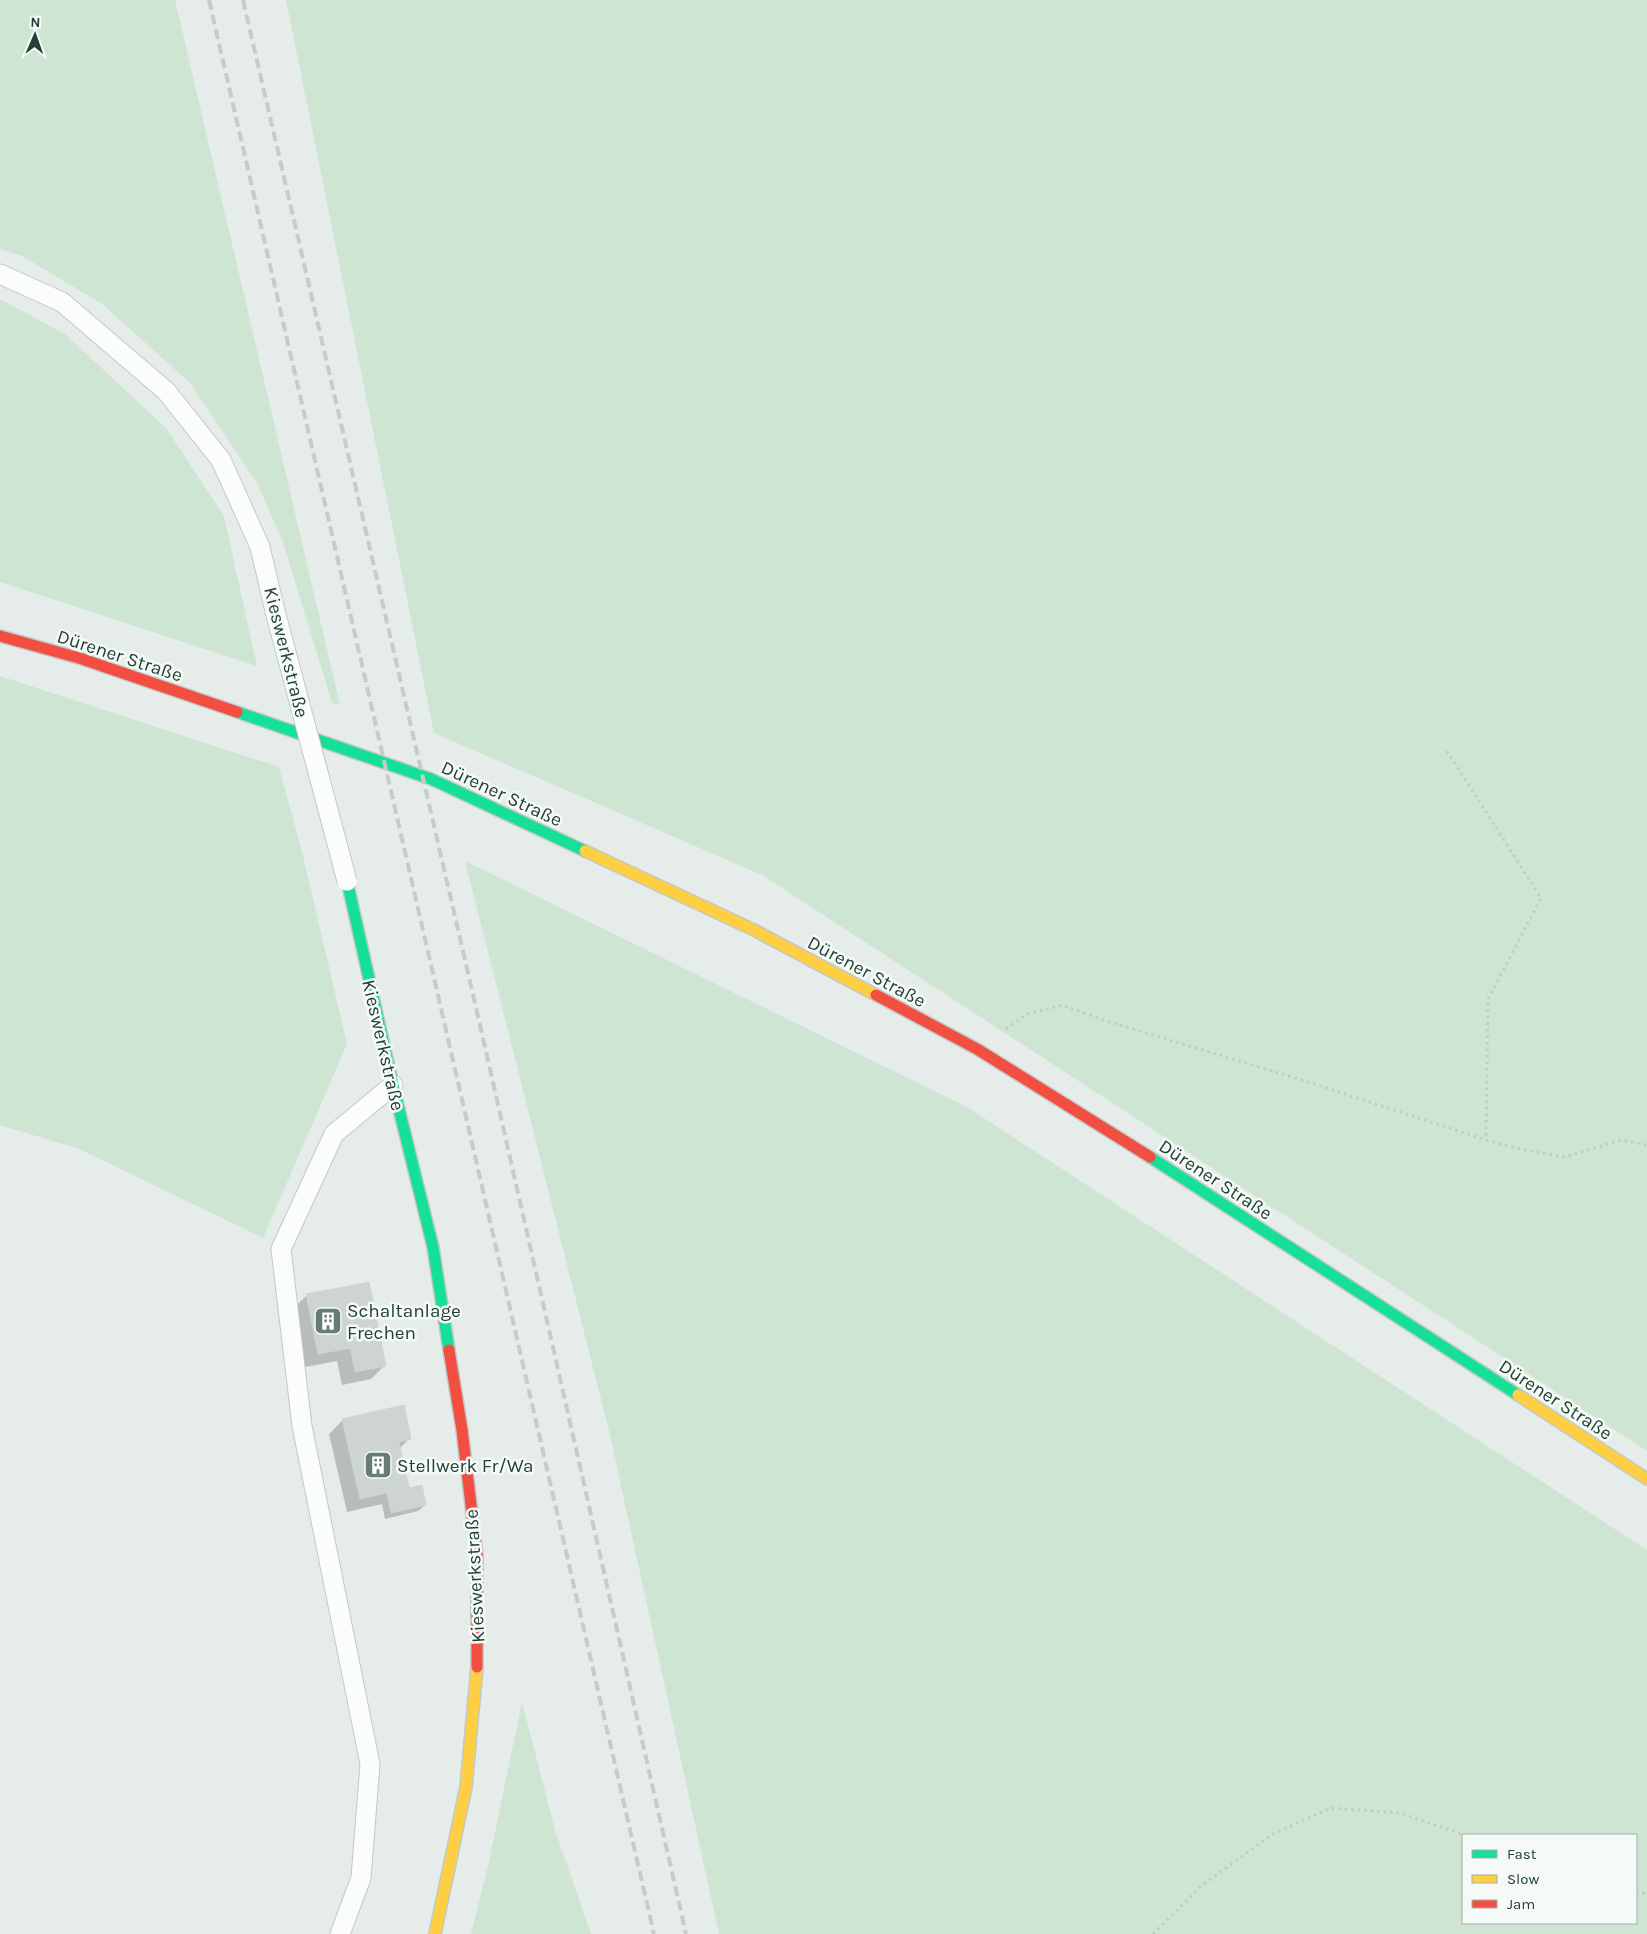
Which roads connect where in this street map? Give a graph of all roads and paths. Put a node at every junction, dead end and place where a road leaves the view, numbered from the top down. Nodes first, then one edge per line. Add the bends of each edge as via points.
1 (0, 274) edge
2 (0, 636) edge
3 (1447, 751) dead end
4 (347, 881) joint
5 (977, 1049) junction
6 (393, 1085) junction
7 (1486, 1140) junction
8 (1647, 1145) edge
9 (1647, 1478) edge
10 (1462, 1834) edge
11 (340, 1934) edge
12 (435, 1934) edge
13 (1153, 1934) edge

1 - 4 lane, Kieswerkstraße, bridge via 62,302 166,391 221,460 260,547
2 - 5 main road, Dürener Straße via 78,658 431,779 754,930
3 - 7 path via 1541,898 1488,998
4 - 6 main road, Kieswerkstraße
5 - 7 path via 1027,1014 1062,1005
5 - 9 main road, Dürener Straße via 1165,1166
6 - 11 lane via 334,1134 281,1249 302,1426 370,1764 361,1878
6 - 12 main road, Kieswerkstraße via 432,1247 462,1430 477,1555 478,1653 466,1787
7 - 8 path via 1565,1157 1621,1140
10 - 13 path via 1400,1813 1331,1808 1273,1834 1200,1888

